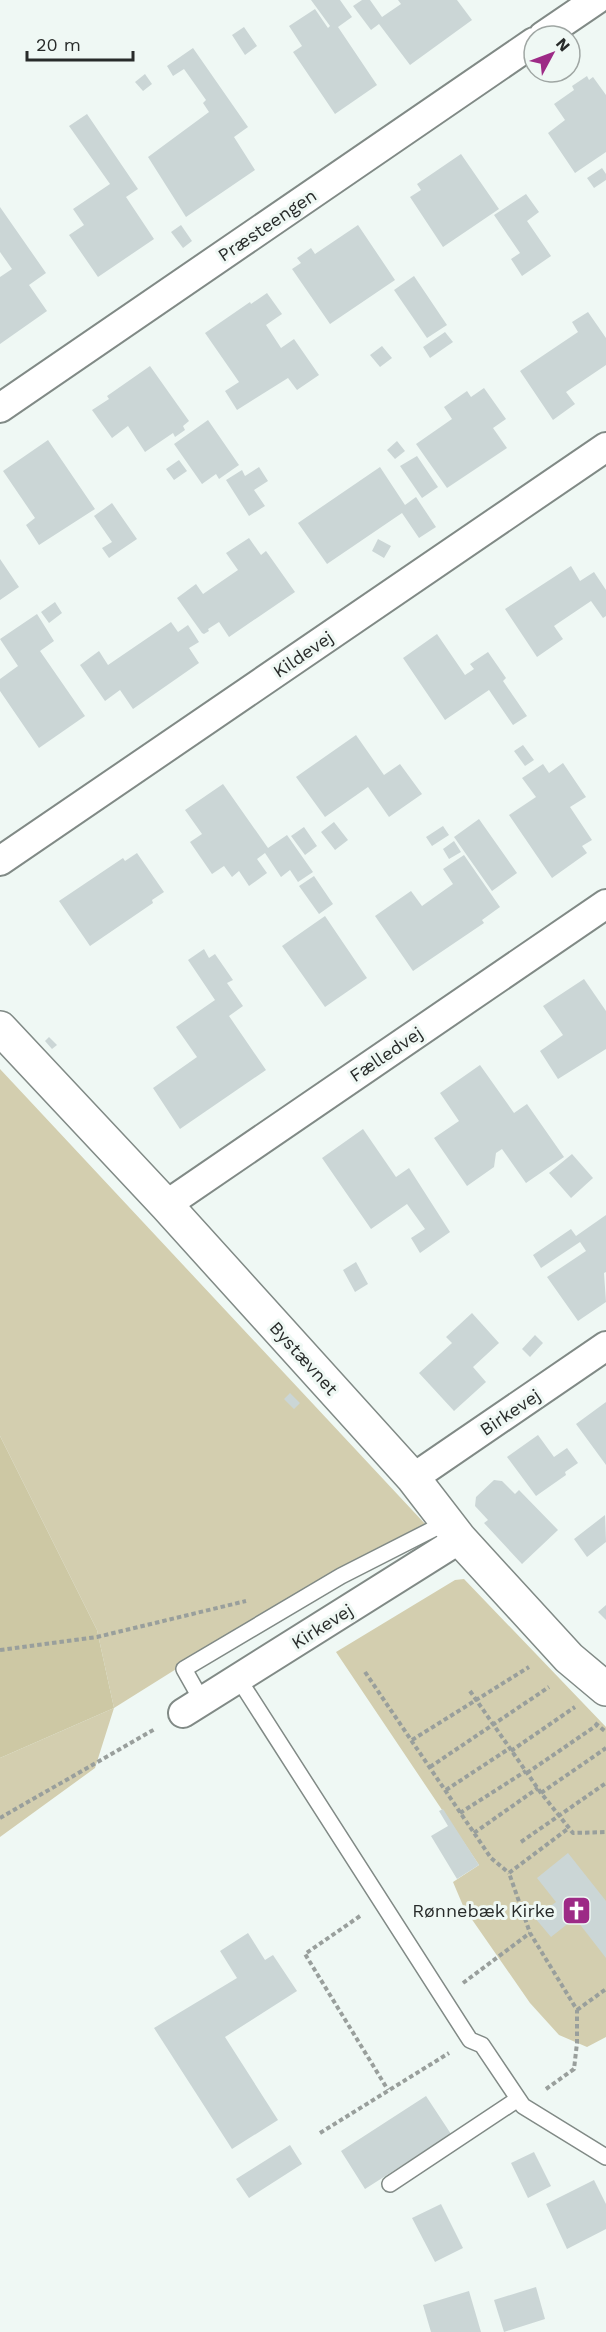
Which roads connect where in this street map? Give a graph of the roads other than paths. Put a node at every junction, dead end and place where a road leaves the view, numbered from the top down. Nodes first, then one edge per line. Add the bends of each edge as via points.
1 (596, 0) edge
2 (561, 24) edge
3 (522, 50) edge
4 (0, 408) edge
5 (606, 447) edge
6 (0, 861) edge
7 (606, 904) edge
8 (0, 1028) edge
9 (166, 1205) junction
10 (606, 1346) edge
11 (413, 1478) junction
12 (454, 1530) junction
13 (238, 1678) junction
14 (606, 1689) edge
15 (193, 1707) joint
16 (520, 2103) junction
17 (606, 2157) edge
18 (390, 2184) dead end

1 - 2 street
3 - 4 street, Præsteengen
5 - 6 street, Kildevej
7 - 9 street, Fælledvej
8 - 9 street, Bystævnet
9 - 11 street, Bystævnet
10 - 11 street, Birkevej
11 - 12 street, Bystævnet
12 - 13 street, Kirkevej
12 - 14 street, Bystævnet via 569,1658
12 - 15 lane via 341,1576 184,1670
13 - 15 street, Kirkevej
13 - 16 lane via 470,2040 482,2045
16 - 17 lane
16 - 18 lane

